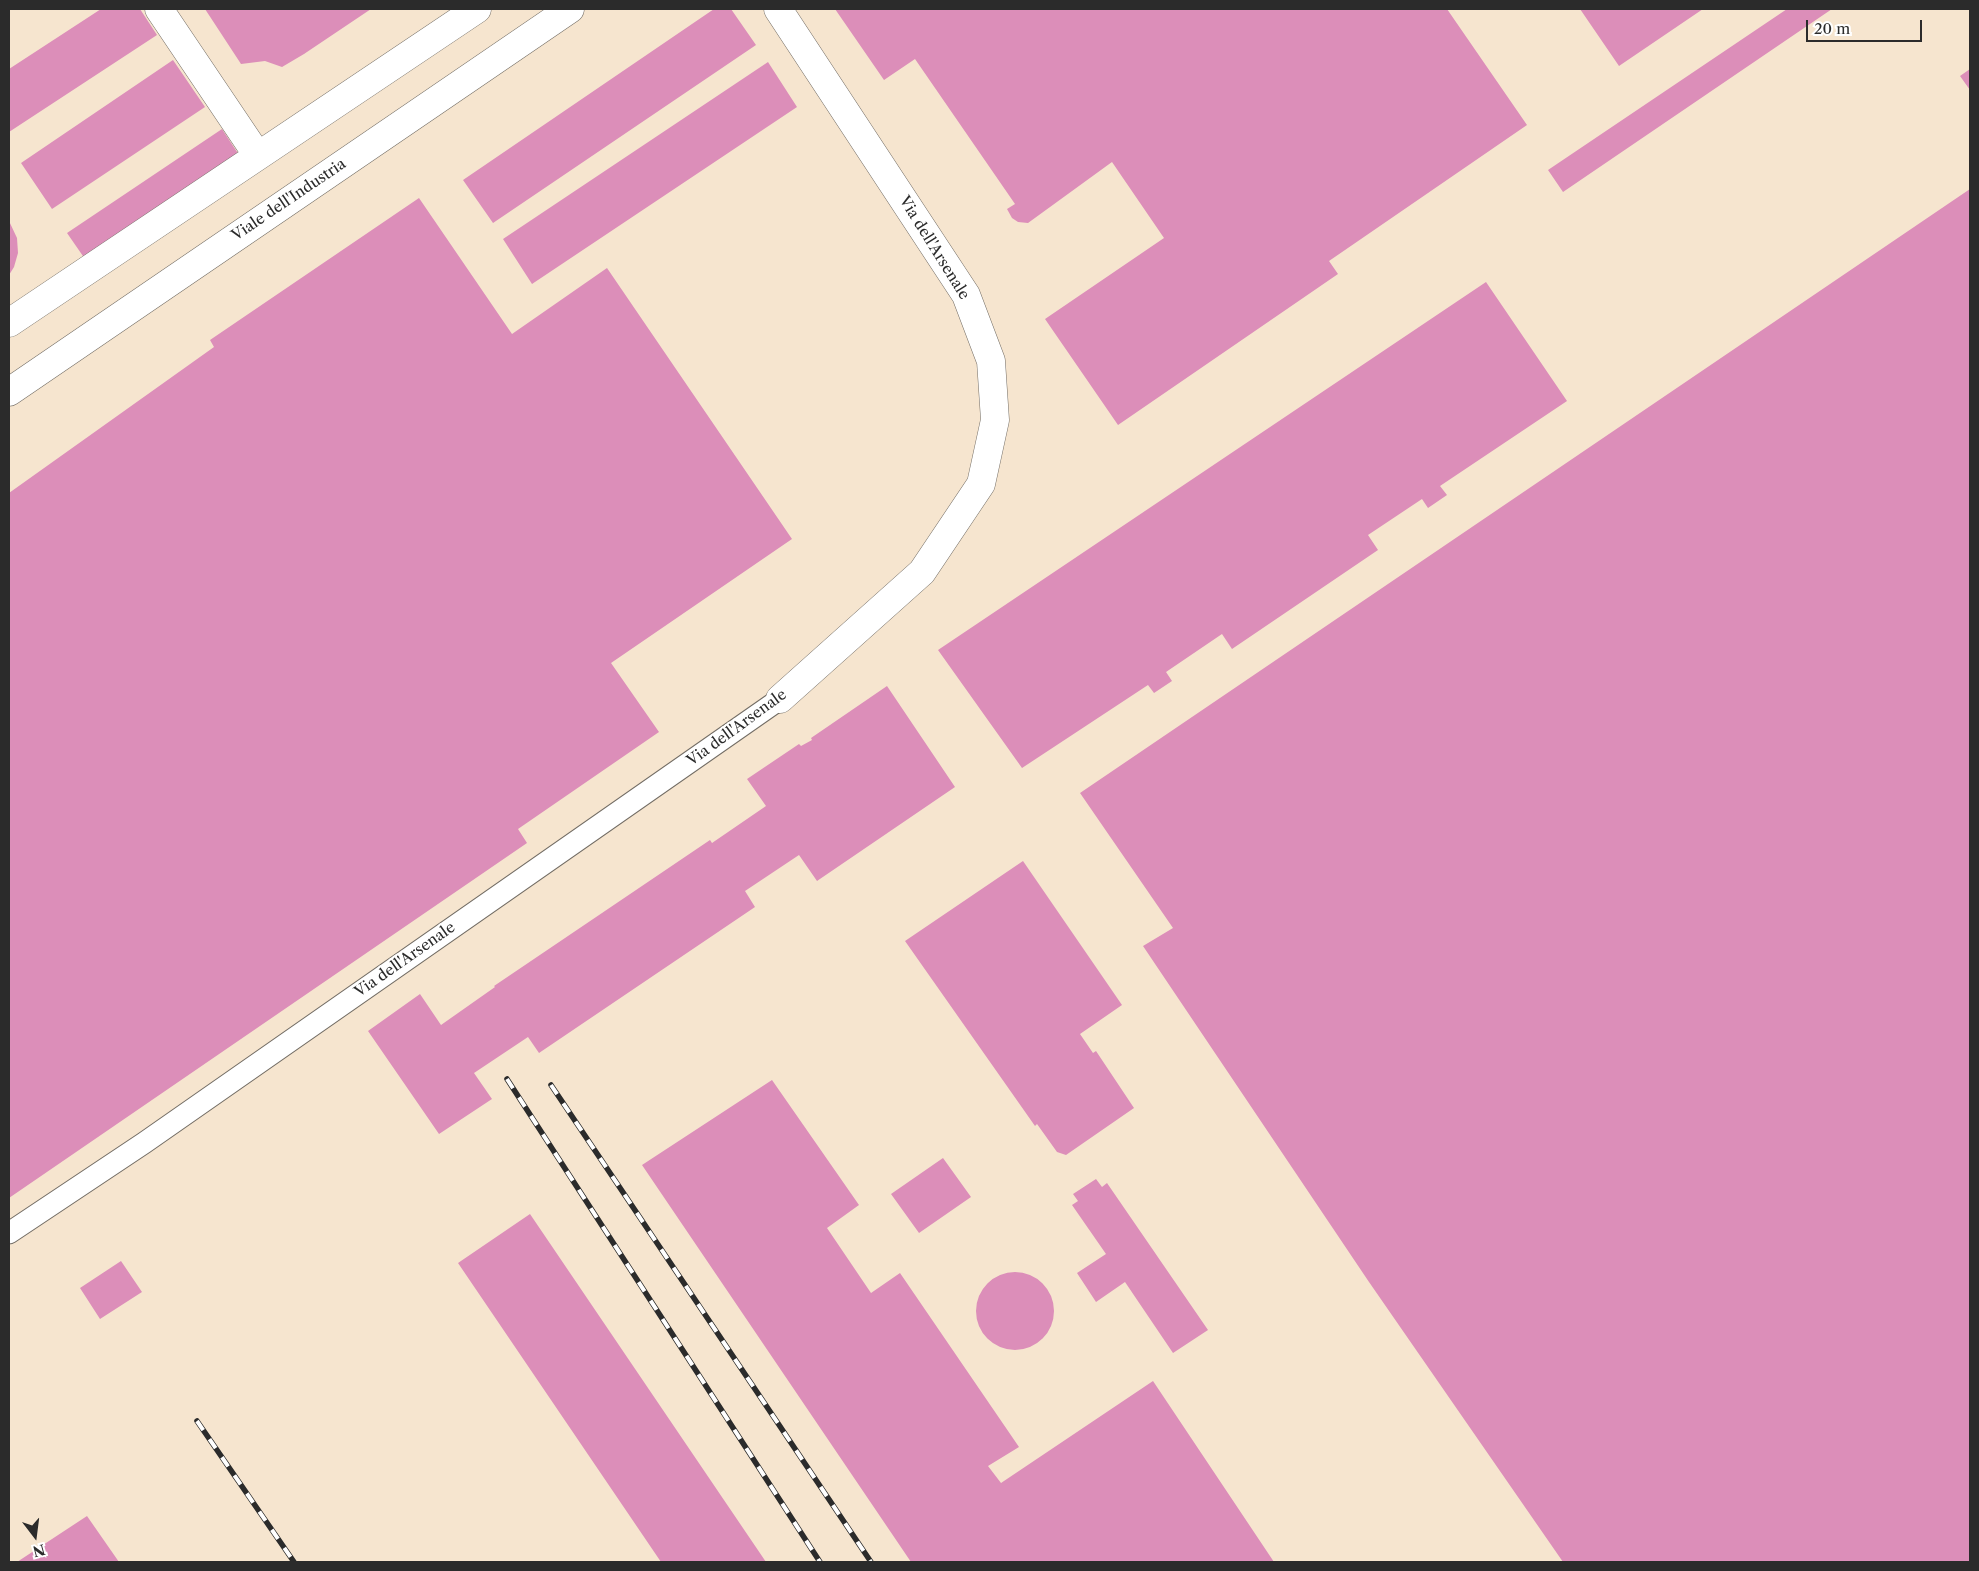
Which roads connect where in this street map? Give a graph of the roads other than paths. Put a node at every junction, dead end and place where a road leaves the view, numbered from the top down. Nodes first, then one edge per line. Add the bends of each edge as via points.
1 (159, 9) edge
2 (477, 9) edge
3 (570, 9) edge
4 (778, 9) edge
5 (258, 156) junction
6 (9, 323) edge
7 (9, 392) edge
8 (780, 699) joint
9 (9, 1233) edge

1 - 5 street
2 - 5 street
3 - 7 street, Viale dell'Industria
4 - 8 street, Via dell'Arsenale via 966,296 991,361 995,420 981,484 922,572
5 - 6 street
8 - 9 lane, Via dell'Arsenale via 144,1143

